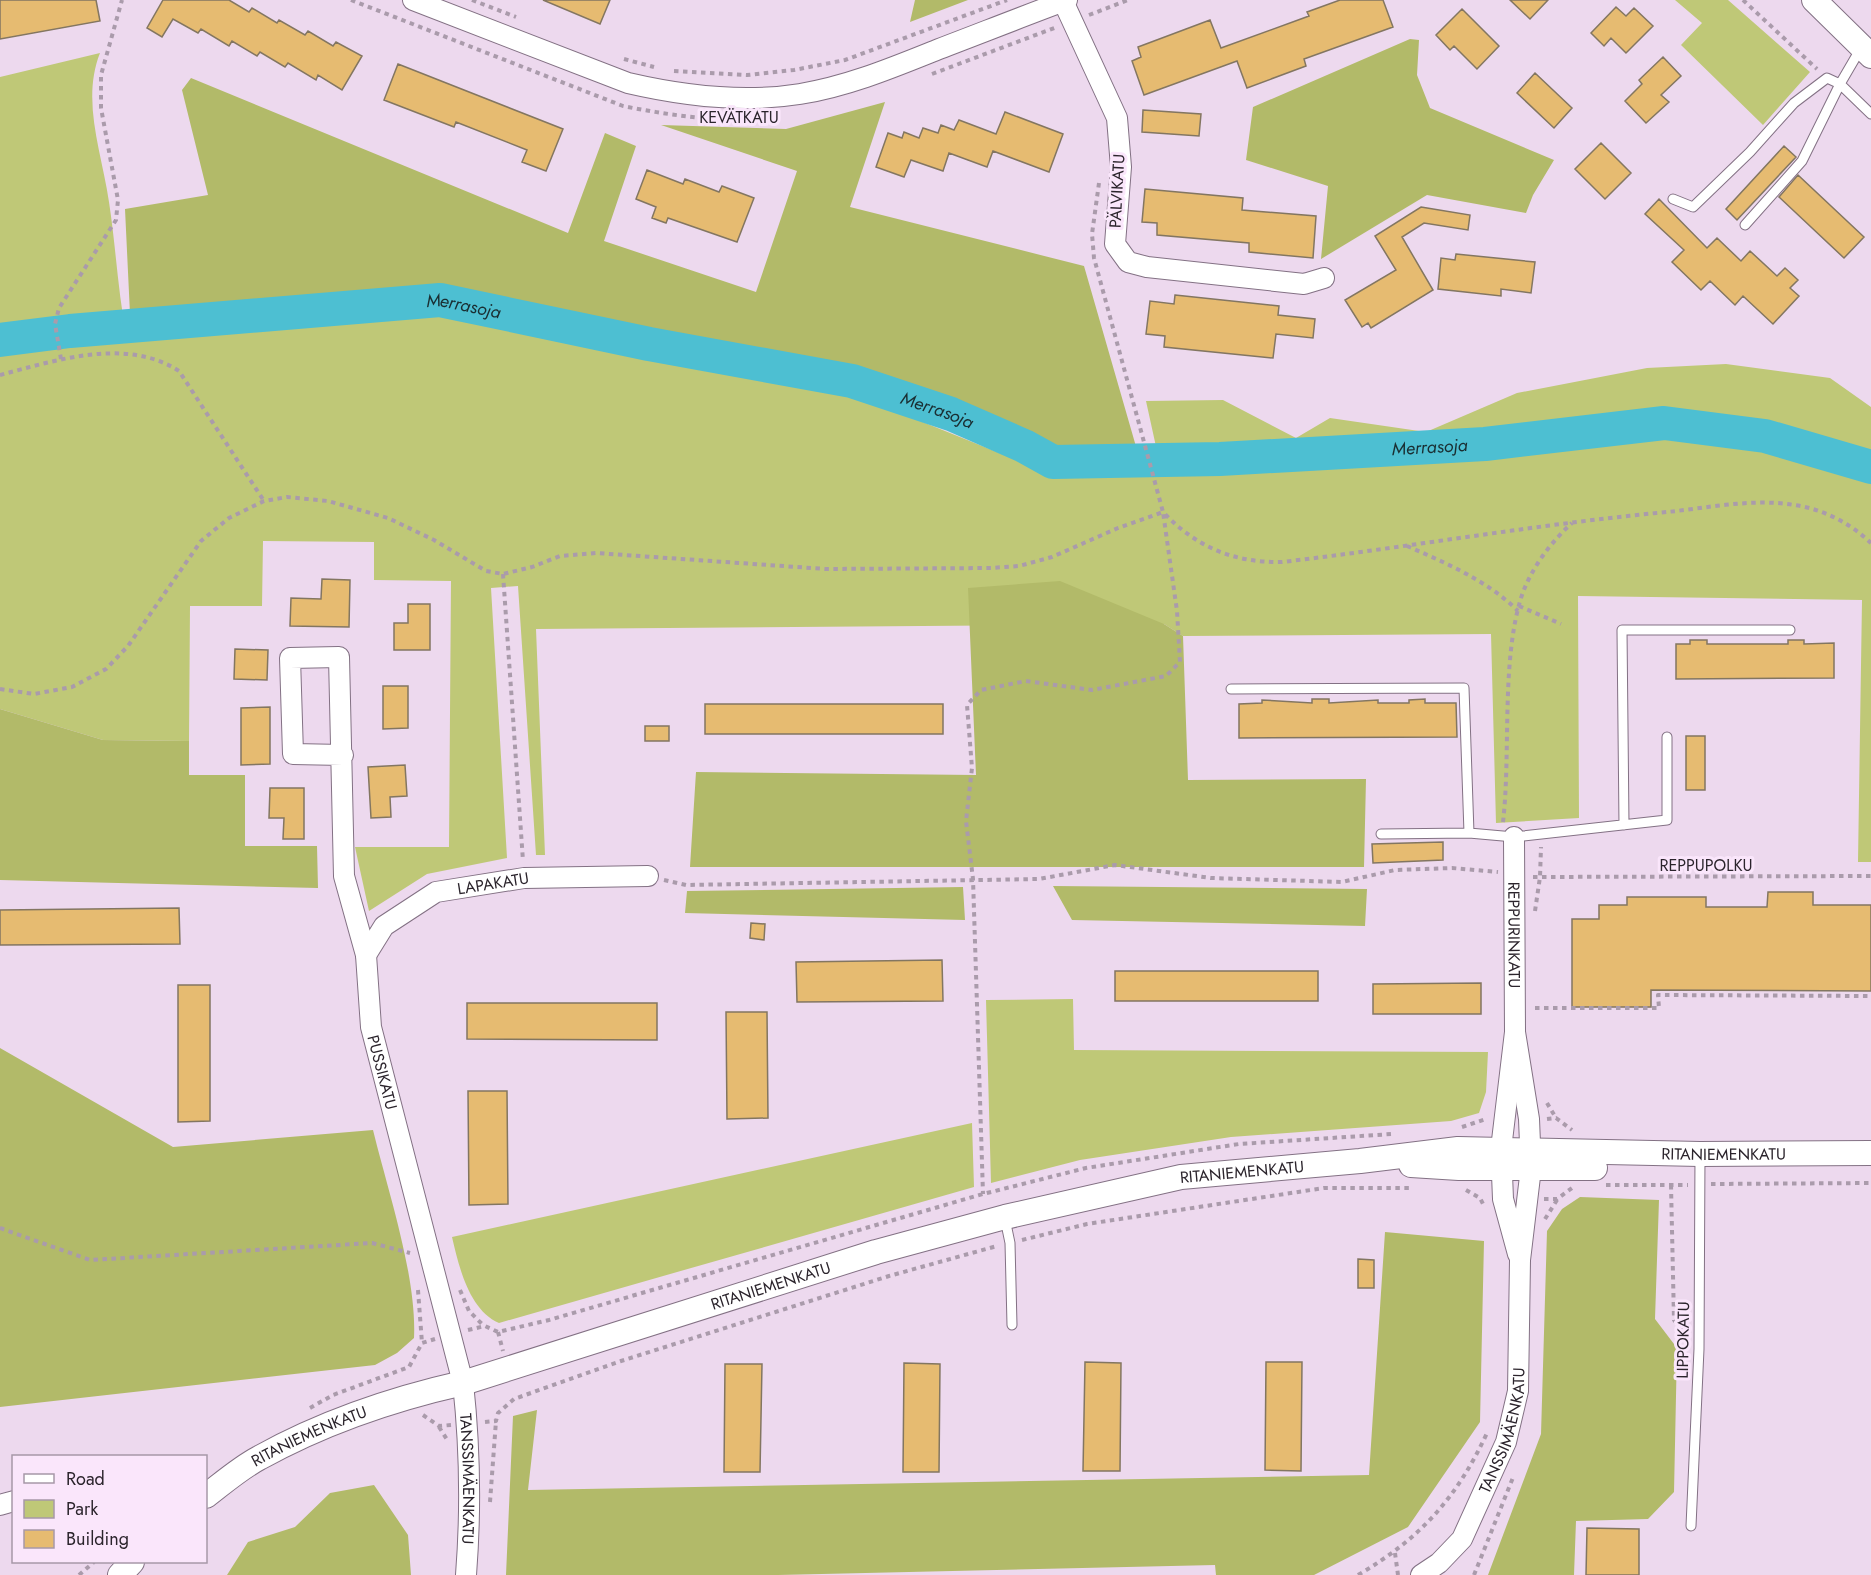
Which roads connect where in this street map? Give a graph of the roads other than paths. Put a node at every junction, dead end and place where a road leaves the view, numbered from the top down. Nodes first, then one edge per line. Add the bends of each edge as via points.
1 (413, 0) edge
2 (1814, 0) edge
3 (1065, 1) edge
4 (1866, 52) edge
5 (1840, 84) junction
6 (1871, 114) edge
7 (1673, 198) dead end
8 (1745, 225) dead end
9 (1324, 278) dead end
10 (1790, 630) dead end
11 (1231, 689) dead end
12 (1667, 737) dead end
13 (342, 755) junction
14 (1624, 825) junction
15 (1469, 833) junction
16 (1382, 834) dead end
17 (1508, 836) junction
18 (648, 876) road end
19 (366, 955) junction
20 (1515, 1032) junction
21 (1871, 1153) edge
22 (1531, 1158) junction
23 (1502, 1159) junction
24 (1871, 1167) edge
25 (1701, 1169) junction
26 (1005, 1217) junction
27 (1520, 1260) junction
28 (1012, 1324) dead end
29 (463, 1383) junction
30 (207, 1495) edge
31 (1691, 1526) dead end
32 (131, 1563) edge
33 (1438, 1569) edge
34 (120, 1575) edge
35 (466, 1575) edge
36 (1420, 1575) edge

1 - 3 street, KEVÄTKATU via 628,83 663,91 748,97 799,94 844,84
2 - 4 street
3 - 9 street, PÄLVIKATU via 1117,118 1121,167 1115,244 1128,262 1304,284
4 - 5 lane
5 - 6 lane
5 - 7 lane via 1827,78 1794,103 1693,207
5 - 8 lane via 1802,162
10 - 14 lane via 1622,630
11 - 15 lane via 1464,688
12 - 14 lane via 1667,820
13 - 13 street, PUSSIKATU via 339,657 290,658 293,754
13 - 19 street, PUSSIKATU via 344,876
14 - 17 lane
15 - 16 lane
15 - 17 lane
17 - 20 street, REPPURINKATU
18 - 19 street, LAPAKATU via 524,878 436,892 384,926
19 - 29 street, PUSSIKATU via 371,1027
20 - 22 street, REPPURINKATU via 1525,1084
20 - 23 street, REPPURINKATU
21 - 25 street, RITANIEMENKATU
22 - 23 street, RITANIEMENKATU
22 - 25 street, RITANIEMENKATU
22 - 27 street, TANSSIMÄENKATU
23 - 26 street, RITANIEMENKATU via 1459,1168 1360,1161 1181,1177
23 - 27 street, TANSSIMÄENKATU via 1503,1199
24 - 25 street, RITANIEMENKATU
25 - 31 lane, LIPPOKATU via 1699,1349
26 - 28 lane via 1010,1242
26 - 29 street, RITANIEMENKATU via 876,1252
27 - 33 street, TANSSIMÄENKATU via 1518,1391 1506,1442 1462,1539
29 - 30 street, RITANIEMENKATU via 418,1393 334,1423 257,1459
29 - 35 street, TANSSIMÄENKATU via 470,1516
32 - 34 street
33 - 36 street, TANSSIMÄENKATU

